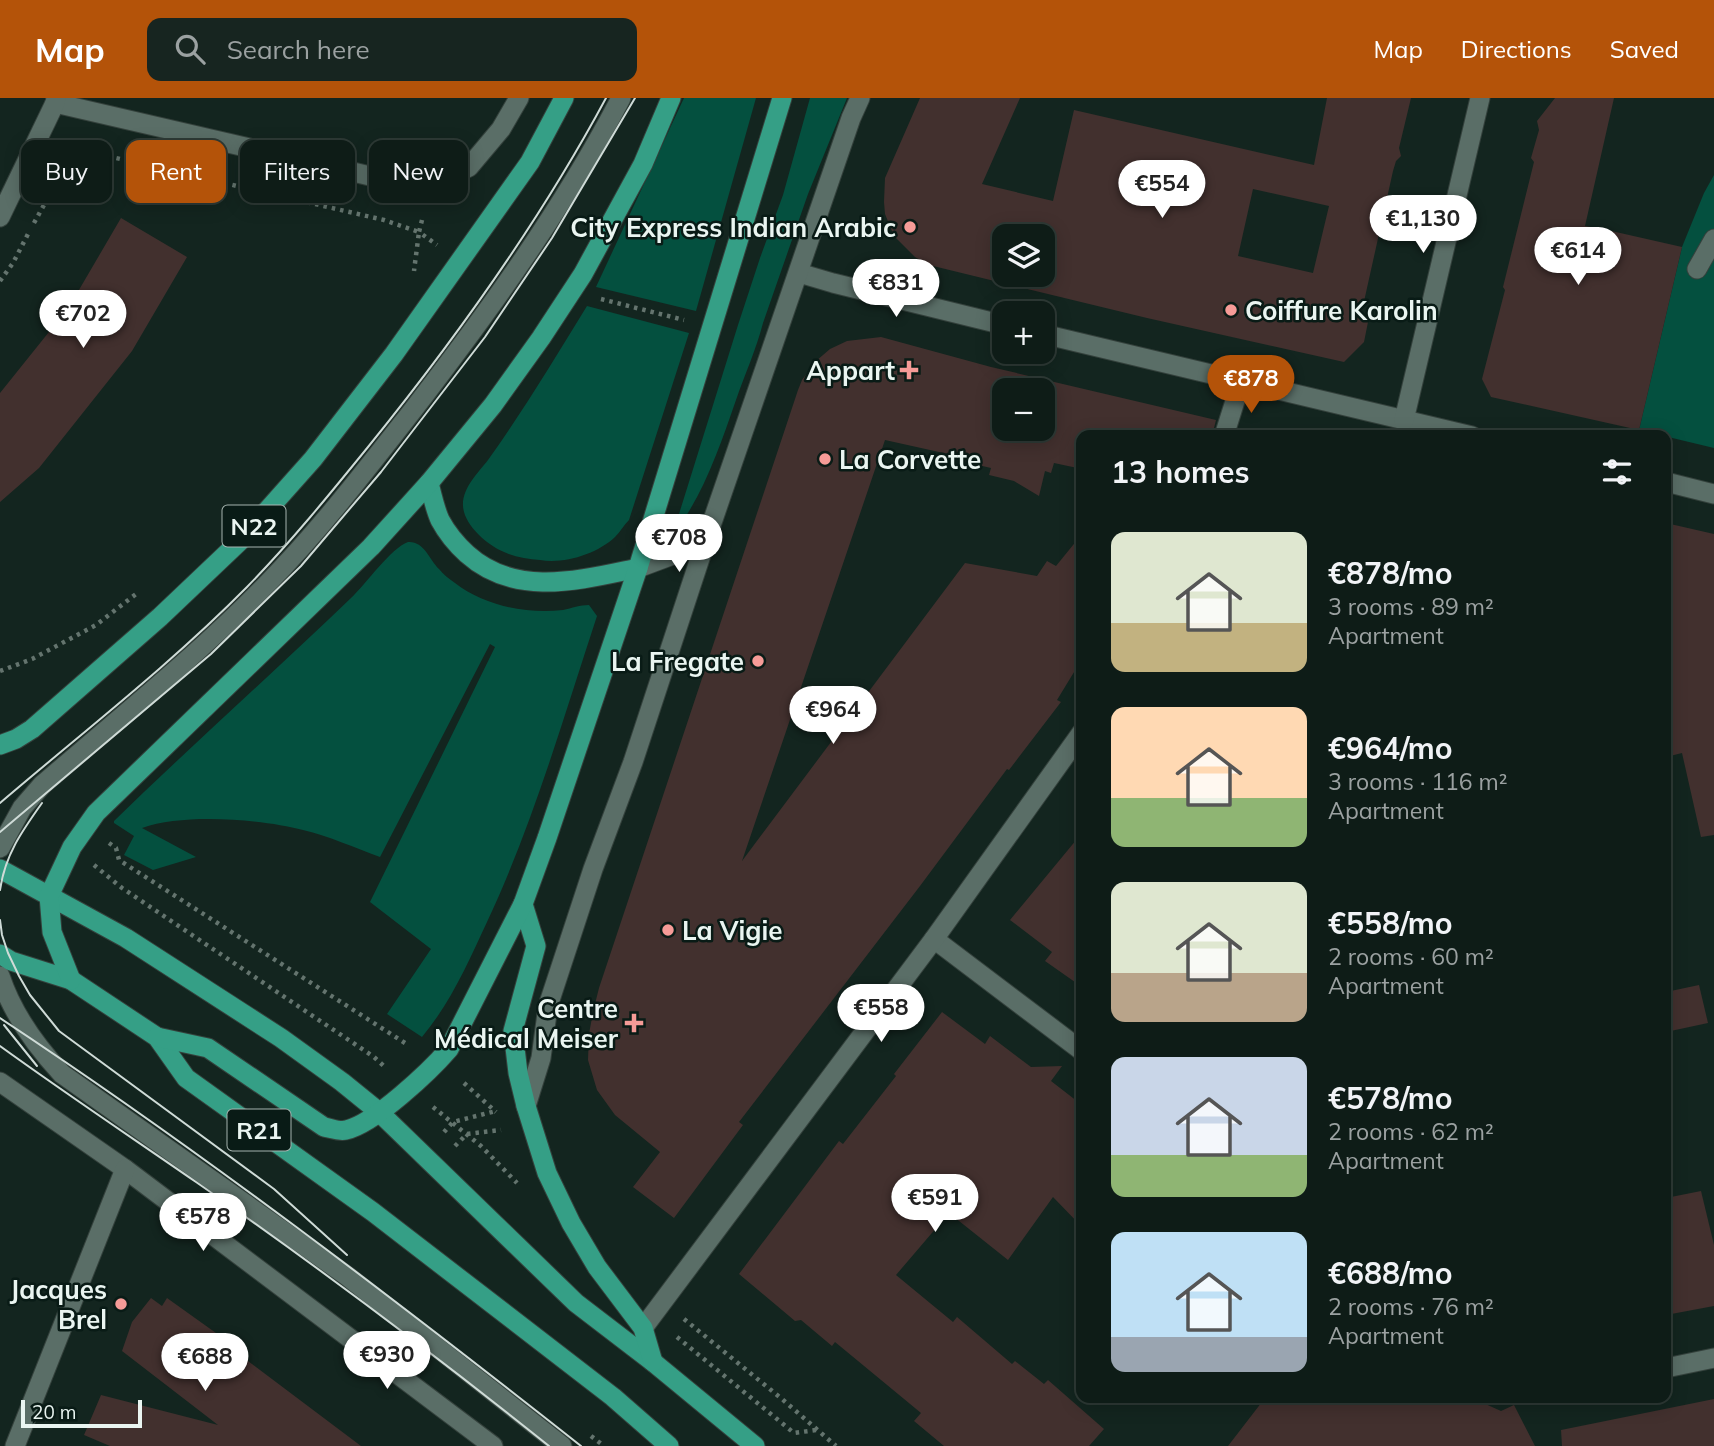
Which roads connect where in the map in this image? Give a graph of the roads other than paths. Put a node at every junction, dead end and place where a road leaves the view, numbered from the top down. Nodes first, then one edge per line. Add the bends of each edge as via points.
1 (519, 98) edge
2 (564, 98) edge
3 (621, 98) edge
4 (671, 98) edge
5 (782, 98) edge
6 (860, 98) edge
7 (1480, 98) edge
8 (55, 100) edge
9 (0, 217) edge
10 (1714, 239) edge
11 (1697, 269) dead end
12 (799, 272) junction
13 (992, 322) edge
14 (1055, 337) edge
15 (1241, 382) junction
16 (1404, 420) junction
17 (1226, 430) edge
18 (1446, 430) edge
19 (429, 483) junction
20 (1671, 483) edge
21 (1714, 494) edge
22 (705, 543) junction
23 (638, 568) junction
24 (1076, 740) edge
25 (0, 746) edge
26 (0, 848) edge
27 (0, 869) edge
28 (48, 896) junction
29 (523, 904) junction
30 (934, 939) junction
31 (0, 954) edge
32 (0, 976) edge
33 (71, 981) junction
34 (157, 1037) junction
35 (1076, 1046) edge
36 (0, 1082) edge
37 (526, 1106) junction
38 (379, 1112) junction
39 (125, 1169) junction
40 (653, 1315) junction
41 (1714, 1358) edge
42 (653, 1362) junction
43 (1671, 1367) edge
44 (15, 1446) edge
45 (494, 1446) edge
46 (562, 1446) edge
47 (669, 1446) edge
48 (755, 1446) edge

1 - 8 street via 501,129 469,167 430,185 396,182
2 - 25 main road, N22 via 530,162 492,217 313,459 240,541 160,617 32,729
3 - 26 street via 584,165 502,291 323,524 210,639 42,785 22,808
4 - 19 main road via 643,164 575,287 492,405
5 - 23 main road
6 - 12 street
7 - 16 street
8 - 9 street
10 - 11 street
12 - 13 street
12 - 22 street
14 - 15 street
15 - 16 street
15 - 17 street
16 - 18 street
19 - 23 main road via 440,519 454,542 480,566 504,577 561,582
19 - 28 main road via 371,547 96,813 72,847
20 - 21 street
22 - 23 street
22 - 37 street via 548,1006 541,1058
23 - 29 main road
24 - 30 street
27 - 28 main road
28 - 33 main road via 52,932
28 - 38 main road via 205,987
29 - 37 main road via 536,946 513,1031
29 - 38 main road via 450,1049
30 - 35 street
30 - 40 street
31 - 33 main road, R21
32 - 46 street via 18,1016 62,1074 347,1276
33 - 34 main road, R21
34 - 38 main road via 208,1048 324,1127 342,1131
34 - 47 main road, R21 via 186,1078 373,1212 613,1397
36 - 39 street
37 - 40 main road via 547,1173 597,1267
38 - 42 main road via 576,1303
39 - 44 street
39 - 45 street
40 - 42 main road
41 - 43 street
42 - 48 main road

